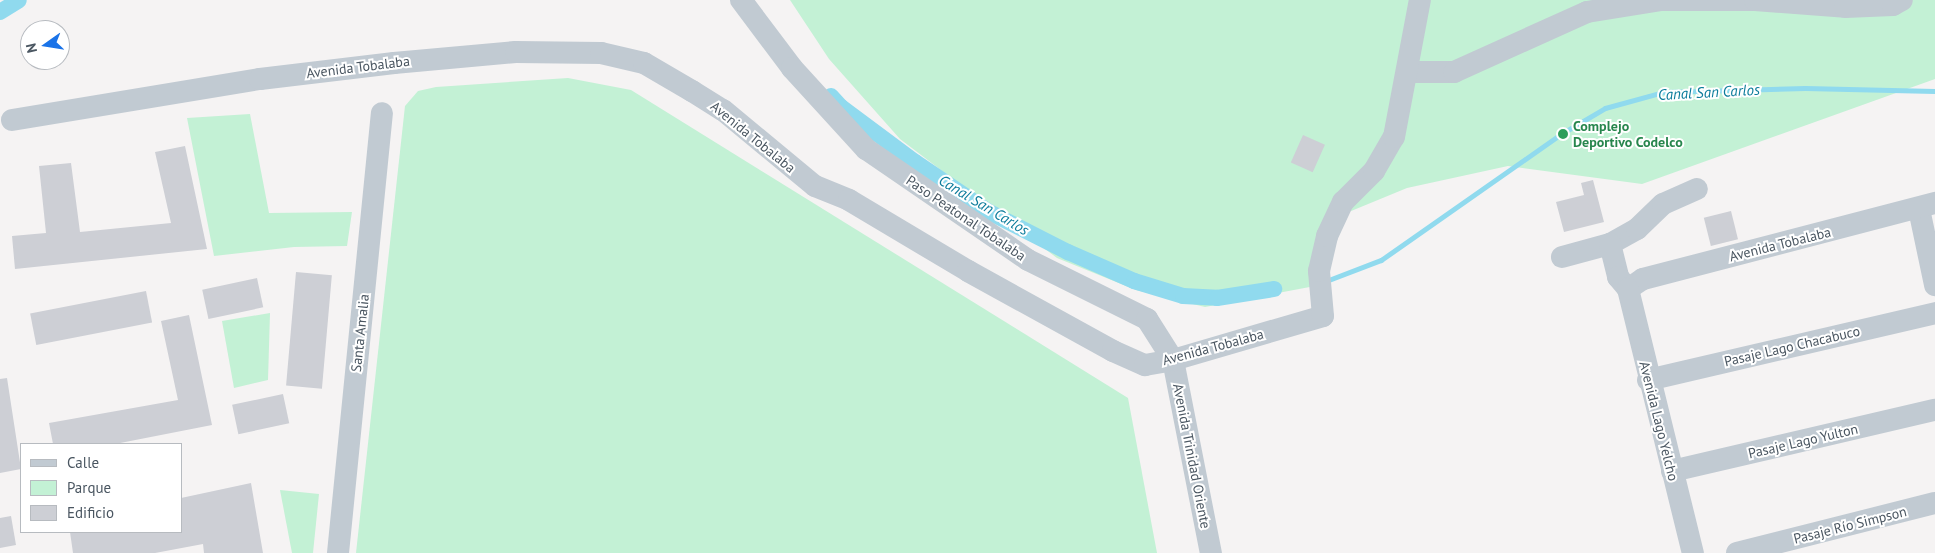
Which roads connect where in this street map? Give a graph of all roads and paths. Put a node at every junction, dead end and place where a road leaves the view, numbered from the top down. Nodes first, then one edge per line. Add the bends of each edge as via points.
1 (742, 0) edge
2 (1420, 0) edge
3 (1902, 0) edge
4 (1408, 72) junction
5 (382, 113) dead end
6 (12, 120) dead end
7 (1697, 189) dead end
8 (1927, 206) edge
9 (1610, 244) junction
10 (1562, 257) dead end
11 (1935, 285) edge
12 (1628, 289) junction
13 (1935, 313) edge
14 (1173, 360) junction
15 (1648, 380) junction
16 (1935, 410) edge
17 (1672, 471) junction
18 (1935, 503) edge
19 (338, 553) edge
20 (1211, 553) edge
21 (1693, 553) edge
22 (1737, 553) edge

1 - 14 street, Paso Peatonal Tobalaba via 792,68 866,149 1028,260 1147,319
2 - 4 street
3 - 4 street via 1894,5 1845,7 1755,0 1660,0 1587,12 1454,72
4 - 14 street, Avenida Tobalaba via 1394,136 1374,171 1343,202 1333,217 1319,270 1322,316
5 - 19 street, Santa Amalia
6 - 14 street, Avenida Tobalaba via 260,78 394,62 516,52 601,53 644,63 723,110 815,186 849,200 968,271 1113,351 1145,365
7 - 9 street via 1663,204 1637,229
8 - 11 street
8 - 12 street, Avenida Tobalaba via 1643,279
9 - 10 street
9 - 12 street, Avenida Lago Yelcho via 1618,277
12 - 15 street, Avenida Lago Yelcho
13 - 15 street, Pasaje Lago Chacabuco
14 - 20 street, Avenida Trinidad Oriente
15 - 17 street, Avenida Lago Yelcho
16 - 17 street, Pasaje Lago Yulton
17 - 21 street, Avenida Lago Yelcho
18 - 22 street, Pasaje Río Simpson

